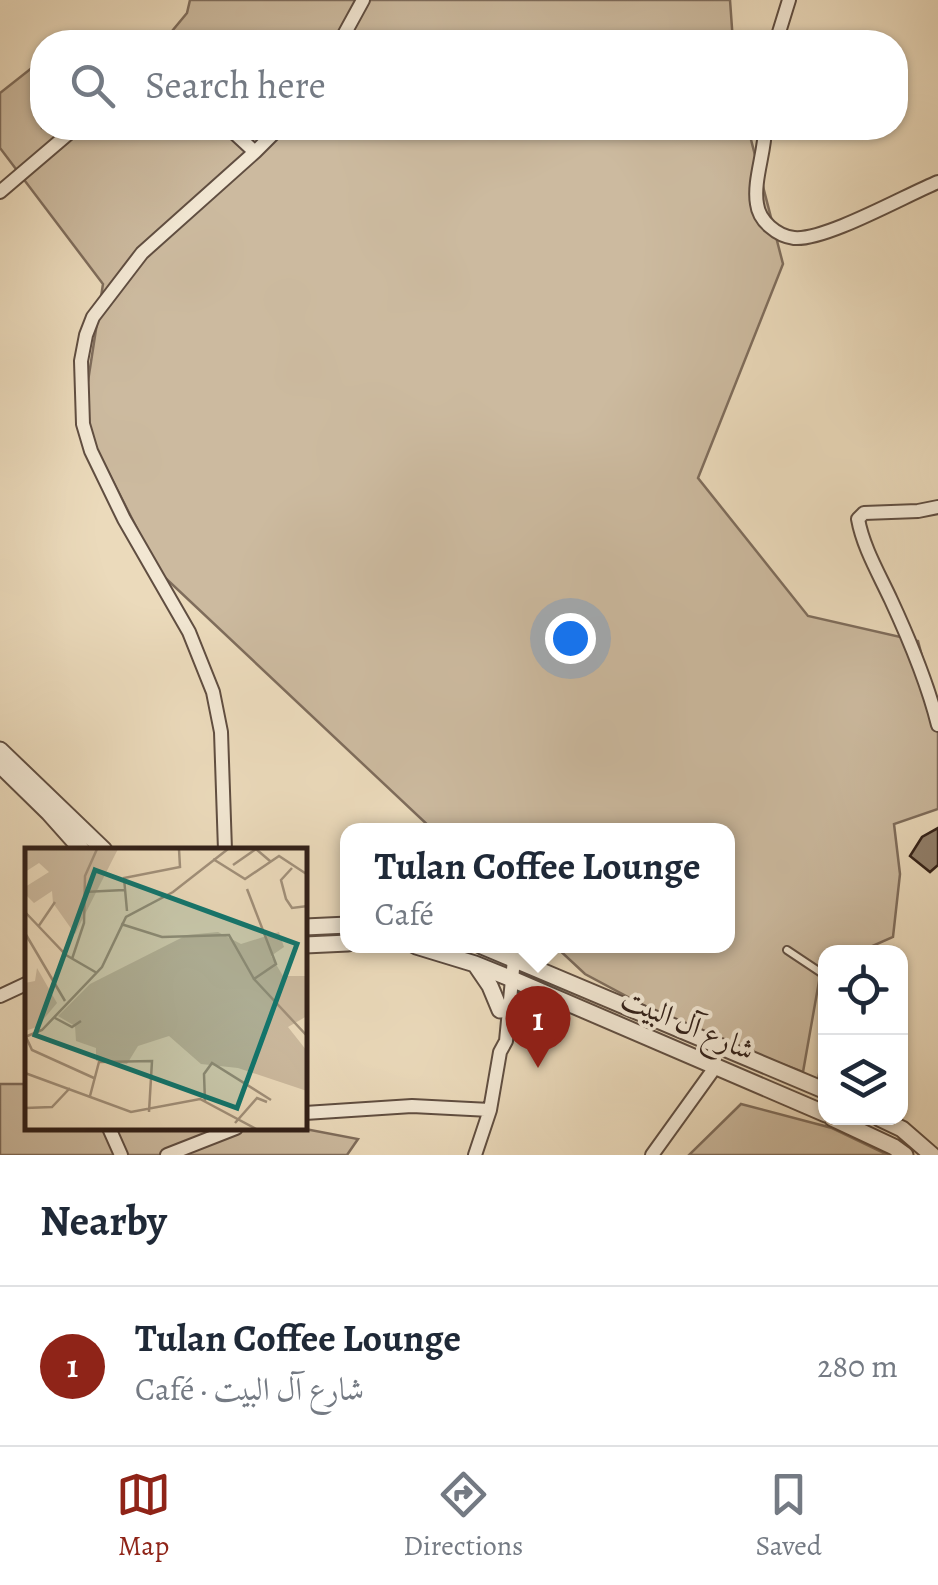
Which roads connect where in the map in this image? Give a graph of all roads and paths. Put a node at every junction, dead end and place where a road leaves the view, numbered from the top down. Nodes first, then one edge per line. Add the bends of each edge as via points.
1 (363, 0) edge
2 (789, 0) edge
3 (347, 30) edge
4 (780, 30) edge
5 (60, 140) edge
6 (242, 140) edge
7 (267, 140) edge
8 (765, 140) edge
9 (255, 152) junction
10 (938, 182) edge
11 (0, 192) edge
12 (938, 507) edge
13 (938, 725) edge
14 (0, 750) edge
15 (0, 766) edge
16 (80, 848) edge
17 (102, 848) edge
18 (225, 848) edge
19 (340, 925) edge
20 (308, 927) edge
21 (340, 943) edge
22 (308, 945) edge
23 (788, 950) dead end
24 (439, 953) edge
25 (500, 953) edge
26 (508, 956) junction
27 (475, 964) junction
28 (818, 971) edge
29 (507, 976) junction
30 (25, 984) edge
31 (540, 991) junction
32 (0, 996) edge
33 (504, 1011) junction
34 (716, 1066) junction
35 (818, 1088) edge
36 (490, 1110) junction
37 (818, 1111) edge
38 (308, 1113) edge
39 (848, 1125) edge
40 (893, 1125) edge
41 (110, 1130) edge
42 (231, 1130) edge
43 (121, 1155) edge
44 (167, 1155) edge
45 (474, 1155) edge
46 (652, 1155) edge
47 (905, 1155) edge
48 (932, 1155) edge

1 - 3 street
2 - 4 street
5 - 11 street
6 - 9 street
7 - 9 street
8 - 10 street via 757,208 769,227 794,238 826,233
9 - 18 street via 127,270 93,316 81,361 83,424 92,451 189,632 213,692
12 - 13 street via 864,512 858,519 923,672
14 - 17 street
15 - 16 street
19 - 20 street
21 - 22 street
23 - 28 lane
24 - 27 street, شارع آل البيت
25 - 26 street, شارع آل البيت
26 - 29 street
26 - 35 street, شارع آل البيت
27 - 29 street, شارع آل البيت
27 - 33 street
29 - 31 street, شارع آل البيت
29 - 33 street
30 - 32 street
31 - 33 street
31 - 34 street, شارع آل البيت
33 - 36 street via 506,1041
34 - 37 street, شارع آل البيت
34 - 46 street
36 - 38 street via 412,1106
36 - 45 street
39 - 47 street, شارع آل البيت
40 - 48 street
41 - 43 street
42 - 44 street

